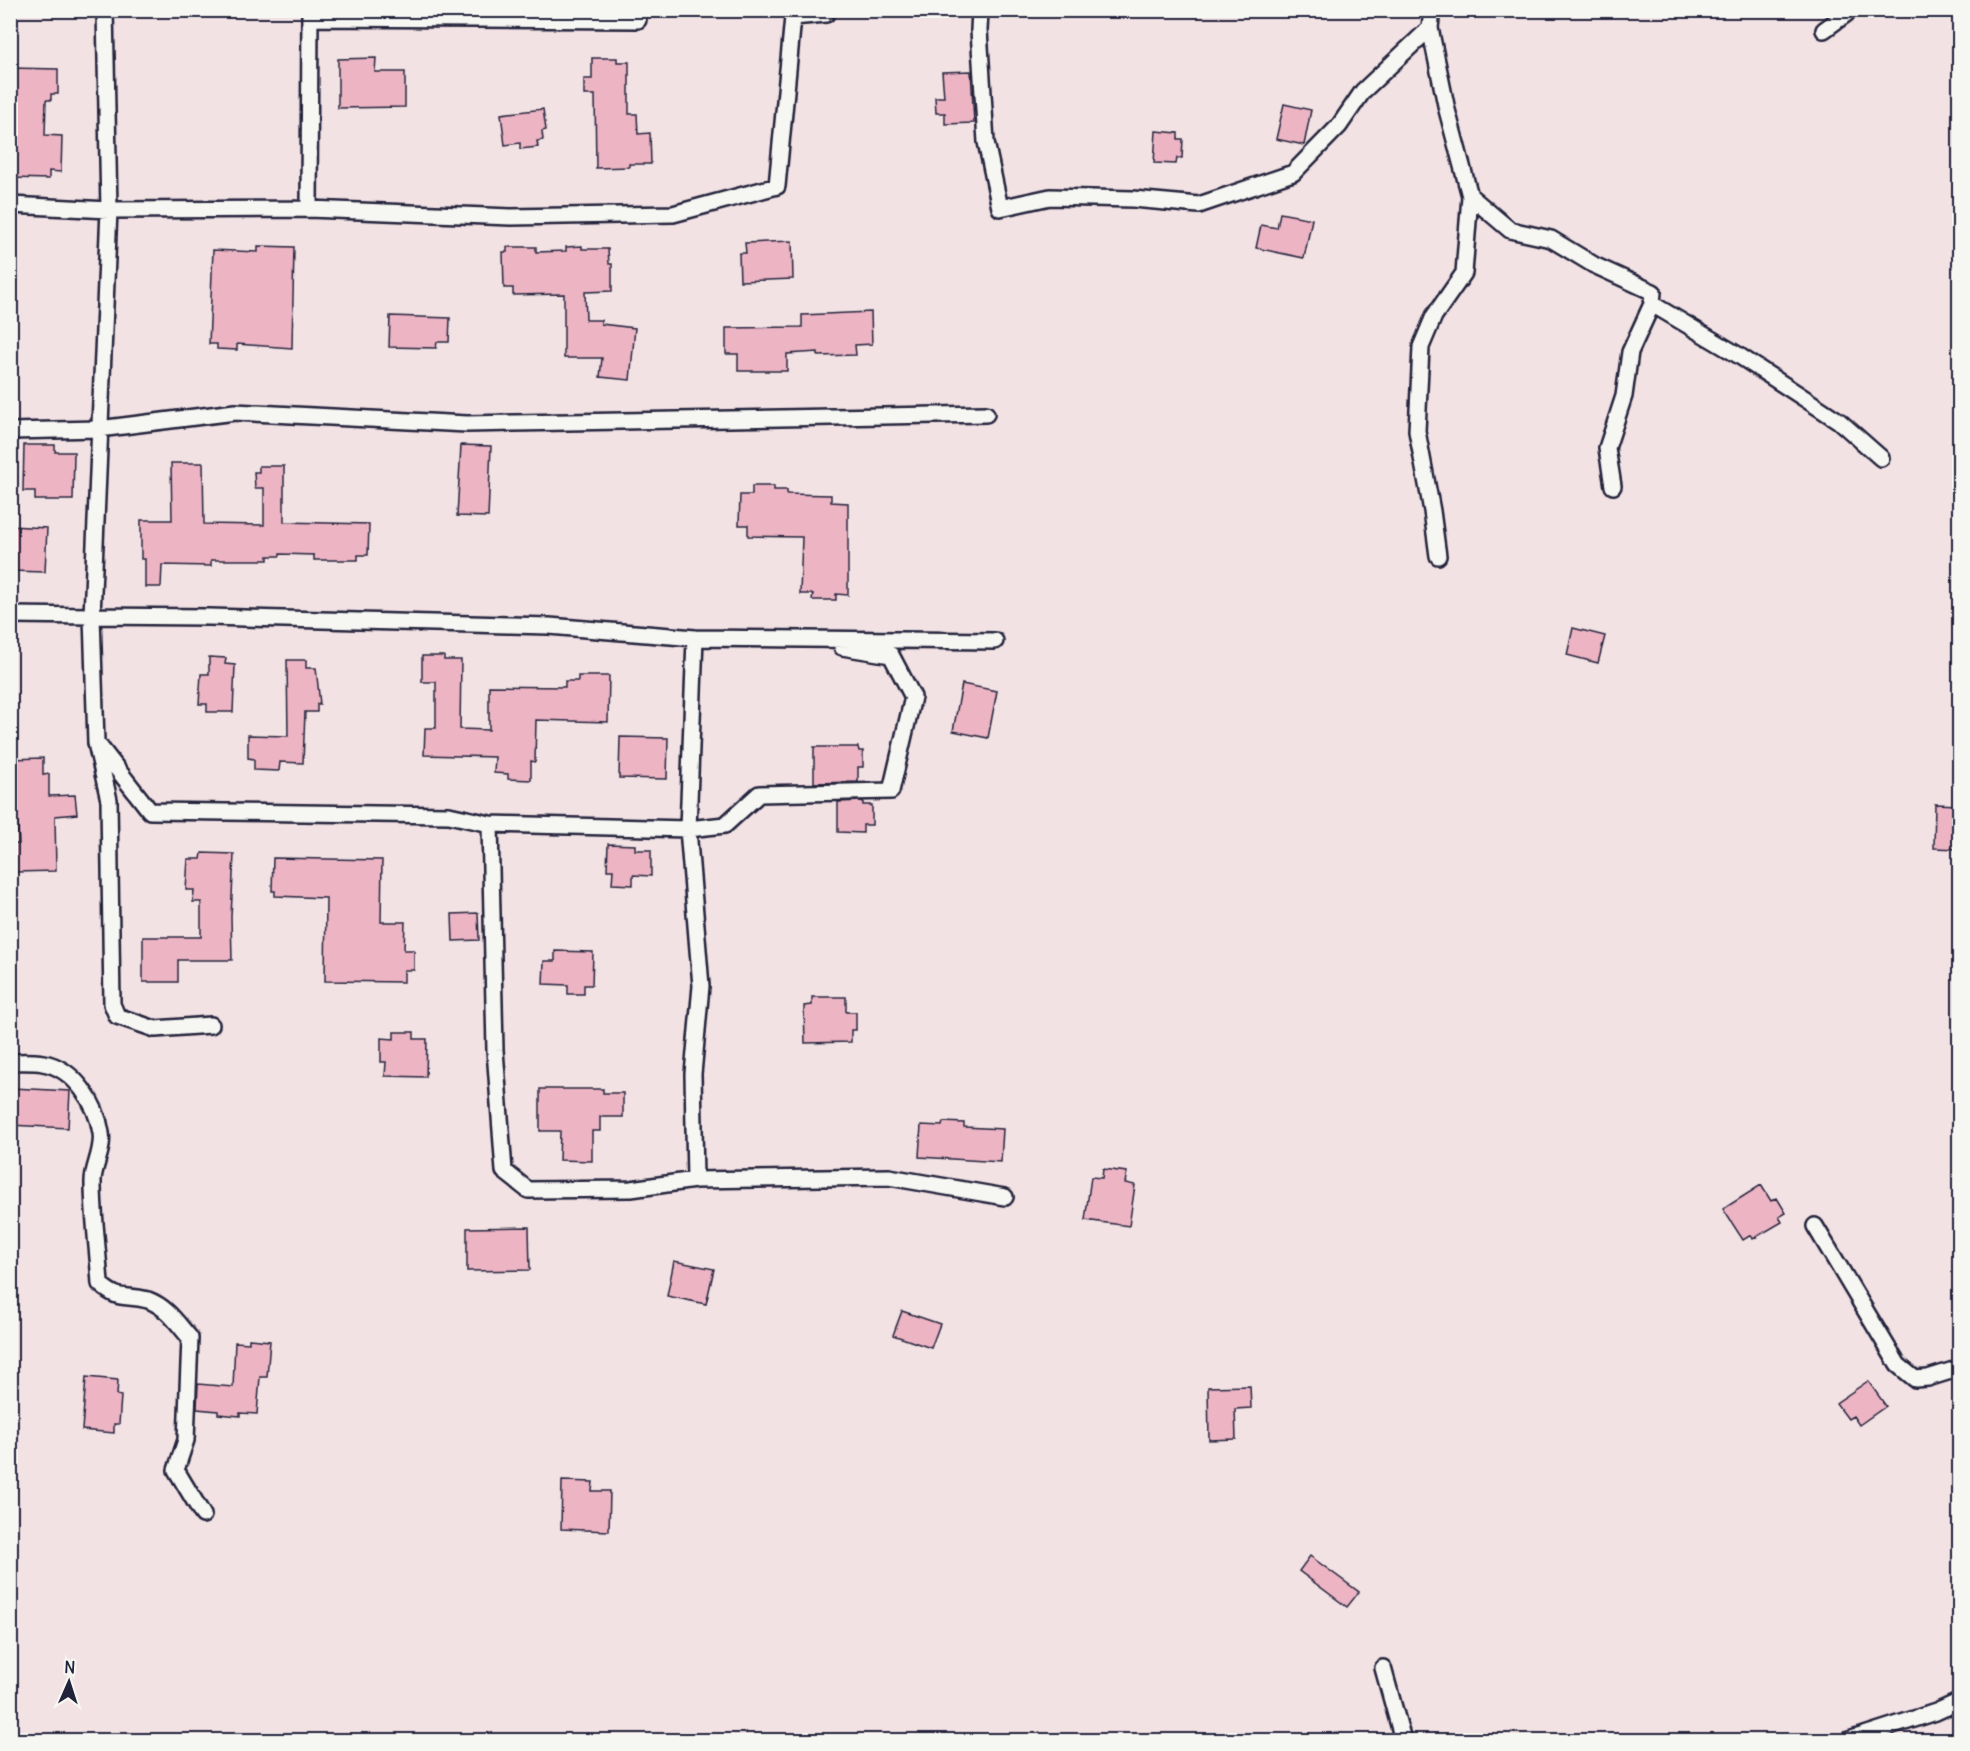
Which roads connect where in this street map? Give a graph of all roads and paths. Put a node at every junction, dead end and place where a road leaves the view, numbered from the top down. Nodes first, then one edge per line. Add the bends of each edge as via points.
1 (105, 10) edge
2 (826, 10) edge
3 (980, 10) edge
4 (1432, 10) edge
5 (1848, 10) edge
6 (310, 14) edge
7 (444, 15) edge
8 (638, 20) dead end
9 (1430, 28) junction
10 (1824, 30) dead end
11 (1470, 196) junction
12 (10, 205) edge
13 (309, 209) junction
14 (109, 210) junction
15 (1652, 304) junction
16 (986, 414) dead end
17 (99, 429) junction
18 (10, 431) edge
19 (1881, 458) dead end
20 (1613, 486) dead end
21 (1438, 556) dead end
22 (10, 615) edge
23 (92, 616) junction
24 (695, 638) junction
25 (790, 639) junction
26 (995, 641) dead end
27 (96, 743) junction
28 (490, 824) junction
29 (688, 829) junction
30 (211, 1025) dead end
31 (10, 1062) edge
32 (695, 1180) junction
33 (1005, 1197) dead end
34 (1815, 1226) dead end
35 (1959, 1368) edge
36 (203, 1515) dead end
37 (1383, 1668) dead end
38 (1959, 1701) edge
39 (1403, 1740) edge
40 (1849, 1740) edge

1 - 14 street
2 - 13 street via 826,14 793,17 777,186 673,214 511,217
3 - 9 street via 986,142 1000,208 1050,197 1199,205 1293,173 1339,126 1363,91
4 - 9 street
5 - 10 street
6 - 7 street
6 - 13 street
7 - 8 street
9 - 11 street
11 - 15 street via 1510,230 1551,239 1594,265 1653,292
11 - 21 street via 1464,273 1434,316 1420,347 1417,431
12 - 14 street
13 - 14 street
14 - 17 street
15 - 19 street via 1839,421
15 - 20 street via 1630,352 1624,396 1607,448
16 - 17 street via 467,424 235,412
17 - 18 street
17 - 23 street
22 - 23 street
23 - 24 street via 549,626
23 - 27 street
24 - 25 street
24 - 29 street
25 - 26 street
25 - 29 street via 891,655 913,697 891,791 759,794 725,825
27 - 28 street via 150,811 449,814
27 - 30 street via 109,800 112,1004 117,1016 155,1029
28 - 29 street
28 - 32 street via 495,1050 504,1171 528,1190 631,1189
29 - 32 street via 701,987 693,1074
31 - 36 street via 44,1063 66,1073 92,1105 101,1134 92,1180 100,1284 112,1296 147,1300 167,1310 190,1338 186,1440 176,1470
32 - 33 street via 889,1177
34 - 35 street via 1898,1365 1915,1379
37 - 39 street
38 - 40 street

